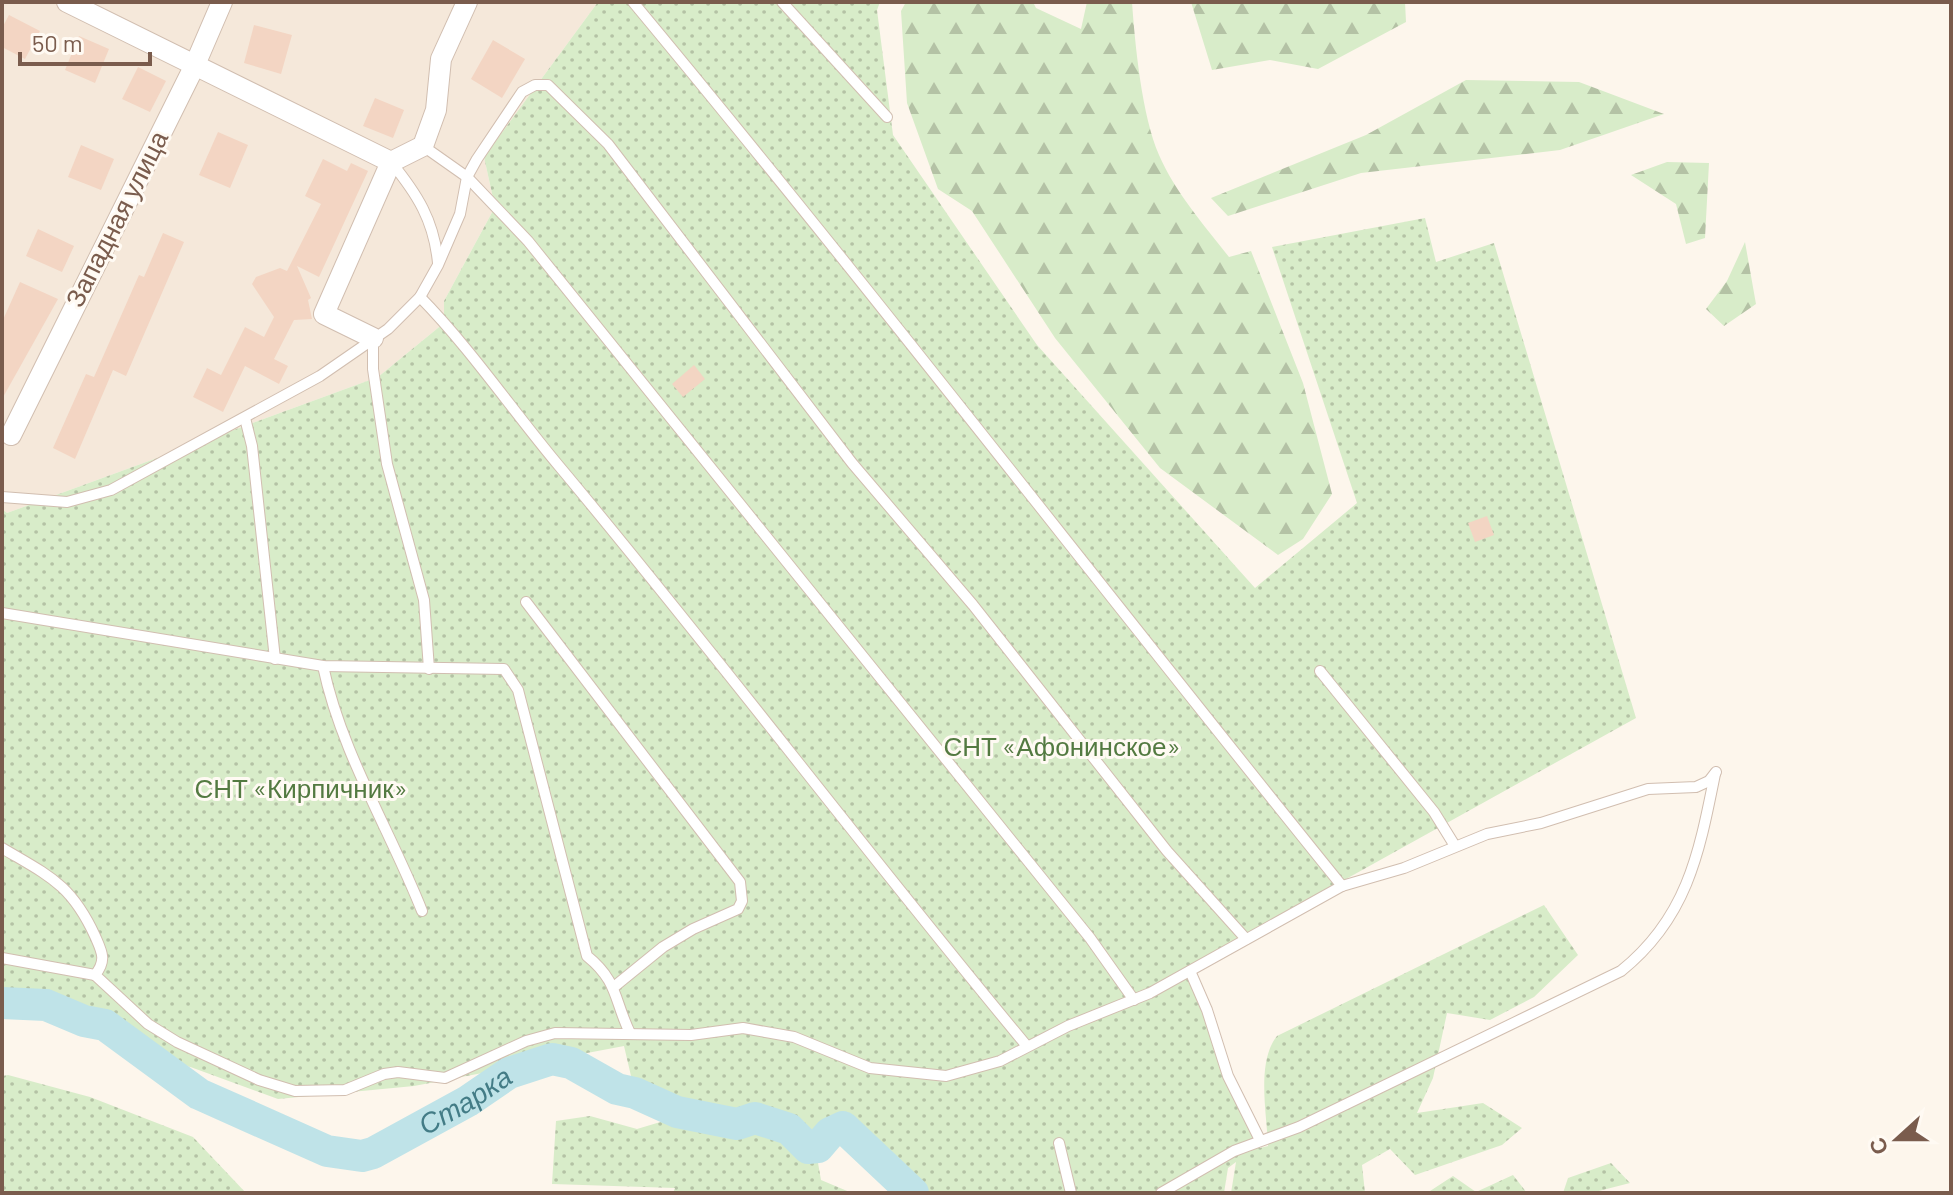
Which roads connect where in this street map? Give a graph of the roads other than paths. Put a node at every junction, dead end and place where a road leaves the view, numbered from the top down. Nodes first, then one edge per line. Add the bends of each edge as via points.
1 (67, 2) edge
2 (222, 2) edge
3 (467, 2) edge
4 (633, 2) edge
5 (782, 2) edge
6 (194, 67) junction
7 (887, 117) dead end
8 (423, 146) junction
9 (391, 162) junction
10 (467, 177) junction
11 (438, 265) junction
12 (420, 297) junction
13 (373, 338) junction
14 (245, 418) junction
15 (11, 435) dead end
16 (2, 497) edge
17 (526, 602) dead end
18 (2, 613) edge
19 (275, 659) junction
20 (323, 666) junction
21 (429, 669) junction
22 (1320, 671) dead end
23 (1455, 846) junction
24 (2, 848) edge
25 (1342, 886) junction
26 (422, 911) dead end
27 (1246, 939) junction
28 (2, 958) edge
29 (1190, 971) junction
30 (95, 975) junction
31 (615, 986) junction
32 (1134, 1000) junction
33 (630, 1033) junction
34 (1026, 1045) junction
35 (1260, 1140) junction
36 (1059, 1143) dead end
37 (1071, 1193) edge
38 (1161, 1193) edge

1 - 6 street
2 - 6 street, Западная улица
3 - 8 street via 441,59 436,110
4 - 25 lane via 790,190
5 - 7 lane
6 - 9 street
6 - 15 street, Западная улица
8 - 9 street
8 - 10 lane
9 - 11 lane via 423,204 436,240
9 - 13 street via 324,314
10 - 11 lane via 460,214
10 - 27 lane via 522,92 548,85 608,144 852,463 973,605 1167,851
10 - 32 lane via 547,264 1090,938
11 - 12 lane
12 - 13 lane
12 - 34 lane via 662,589 884,874
13 - 14 lane via 320,376
13 - 21 lane via 387,464 424,600
14 - 16 lane via 88,498 43,503
14 - 19 lane
17 - 31 lane via 740,882 738,909 663,947
18 - 19 lane
19 - 20 lane
20 - 21 lane
20 - 26 lane via 351,755
21 - 31 lane via 510,673 587,956
22 - 23 lane via 1434,812
23 - 25 lane
23 - 35 lane via 1648,789 1696,787 1716,772 1678,902 1663,931 1641,955 1603,981 1299,1127
24 - 30 lane via 57,881 81,905 104,954
25 - 27 lane
27 - 29 lane
28 - 30 lane
29 - 32 lane
29 - 35 lane via 1228,1076
30 - 33 lane via 148,1024 177,1042 295,1091 345,1090 398,1072 445,1078 555,1033
31 - 33 lane
32 - 34 lane
33 - 34 lane via 691,1035 753,1028 794,1037 870,1068 946,1076 1000,1061
35 - 38 lane
36 - 37 lane

